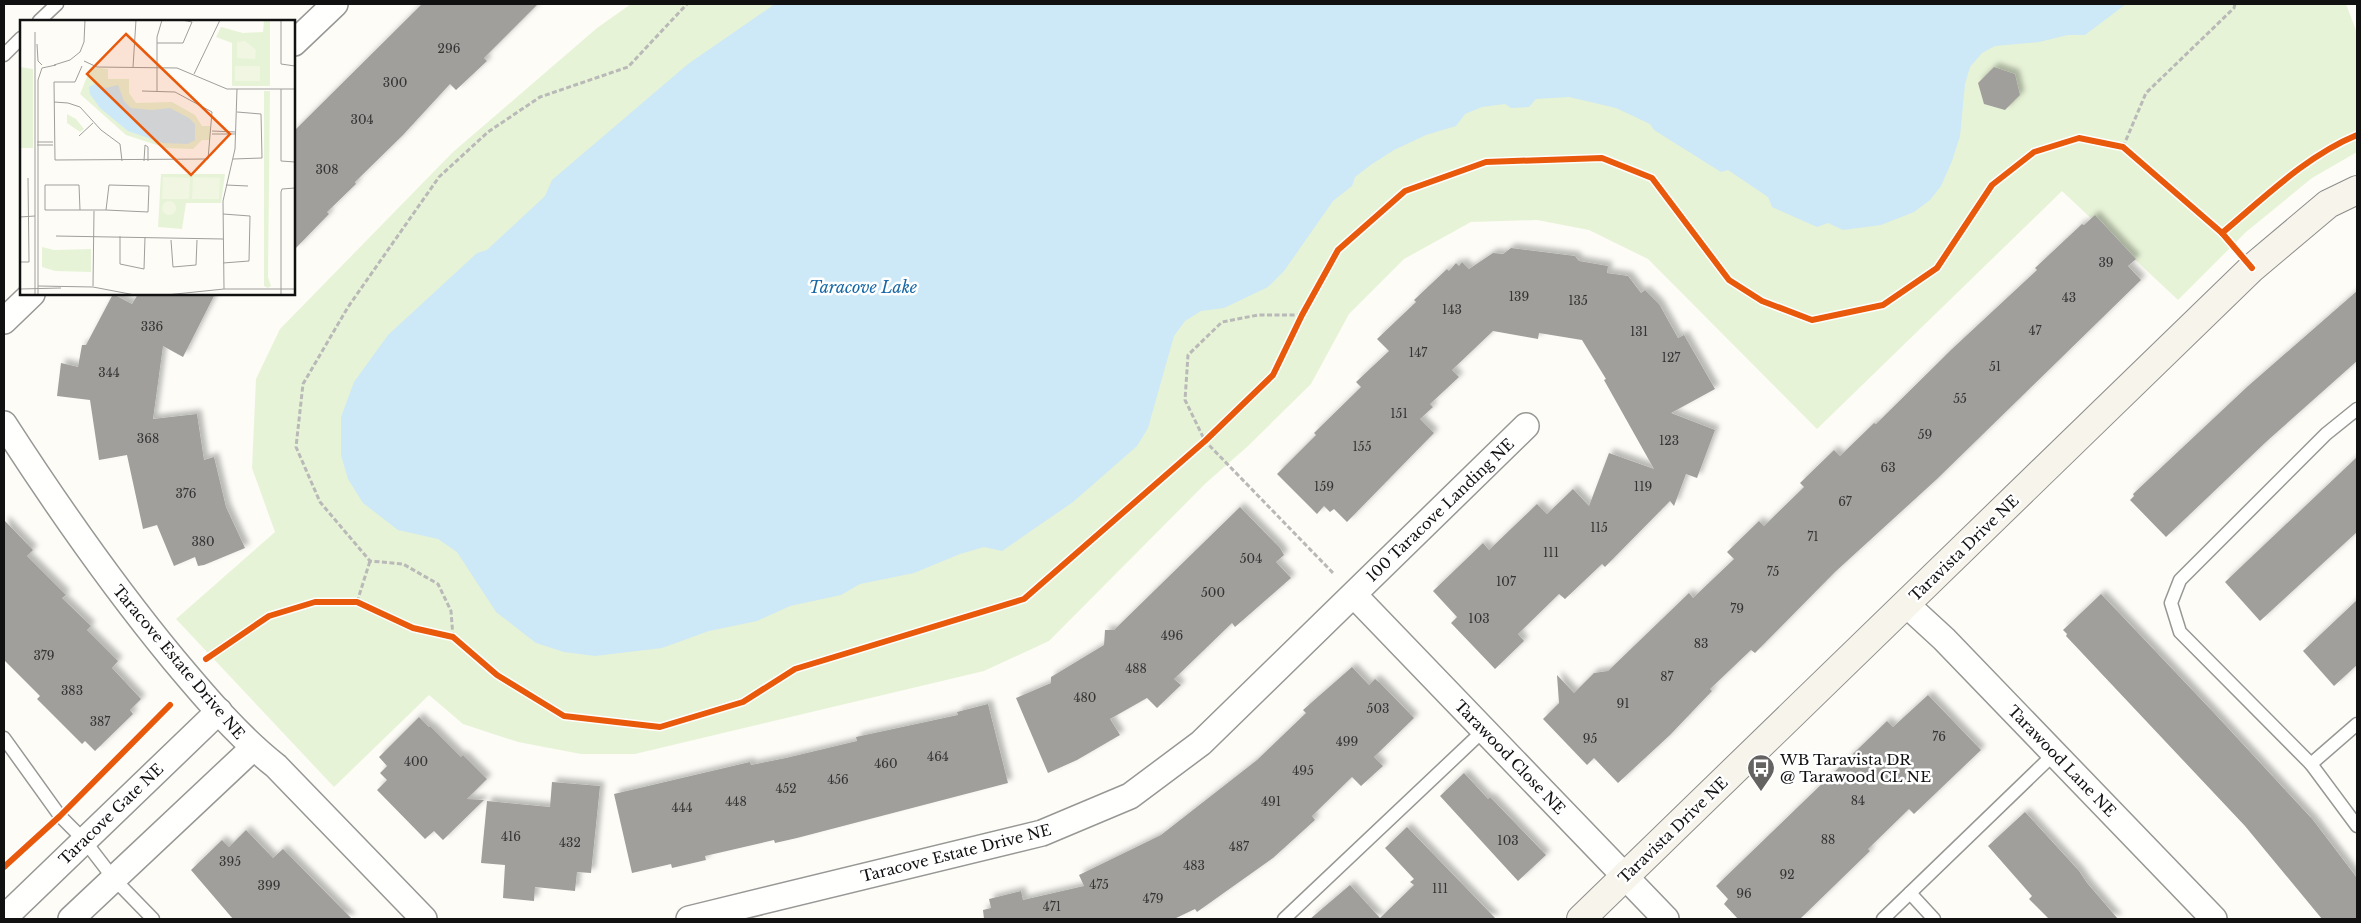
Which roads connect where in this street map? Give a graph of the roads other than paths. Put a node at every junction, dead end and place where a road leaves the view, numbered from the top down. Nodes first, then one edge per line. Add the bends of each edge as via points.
1 (57, 4) edge
2 (335, 4) edge
3 (39, 20) edge
4 (20, 39) edge
5 (295, 42) edge
6 (4, 55) edge
7 (2357, 190) edge
8 (31, 295) edge
9 (4, 321) edge
10 (2357, 409) edge
11 (4, 424) edge
12 (1526, 426) dead end
13 (1354, 595) junction
14 (1906, 605) junction
15 (219, 711) junction
16 (2357, 724) edge
17 (1484, 730) junction
18 (4, 738) edge
19 (253, 748) junction
20 (2056, 753) junction
21 (2311, 764) junction
22 (2357, 826) edge
23 (84, 840) junction
24 (1625, 877) junction
25 (114, 878) junction
26 (1910, 893) junction
27 (4, 918) edge
28 (71, 919) edge
29 (153, 919) edge
30 (424, 919) edge
31 (689, 919) edge
32 (1284, 919) edge
33 (1581, 919) edge
34 (1666, 919) edge
35 (1882, 919) edge
36 (1934, 919) edge
37 (2214, 919) edge

1 - 3 lane
2 - 5 street
4 - 6 lane
7 - 14 street, Taravista Drive NE via 2328,204 2252,268
8 - 9 street
10 - 21 lane via 2326,434 2180,580 2171,603 2180,632
11 - 15 street, Taracove Estate Drive NE via 122,596
12 - 13 street, 100 Taracove Landing NE
13 - 17 street, Tarawood Close NE
13 - 31 street, Taracove Estate Drive NE via 1201,743 1130,796 1042,833
14 - 20 street, Tarawood Lane NE
14 - 24 street, Taravista Drive NE
15 - 19 street, Taracove Estate Drive NE
15 - 23 street, Taracove Gate NE
16 - 21 lane
17 - 24 street, Tarawood Close NE
17 - 32 lane
18 - 23 lane via 60,816
19 - 25 street
19 - 30 street, Taracove Estate Drive NE via 276,766
20 - 26 lane
20 - 37 street, Tarawood Lane NE
21 - 22 lane
23 - 25 lane
23 - 27 street, Taracove Gate NE
24 - 33 street, Taravista Drive NE
24 - 34 street, Tarawood Close NE
25 - 28 street
25 - 29 lane
26 - 35 lane
26 - 36 lane

